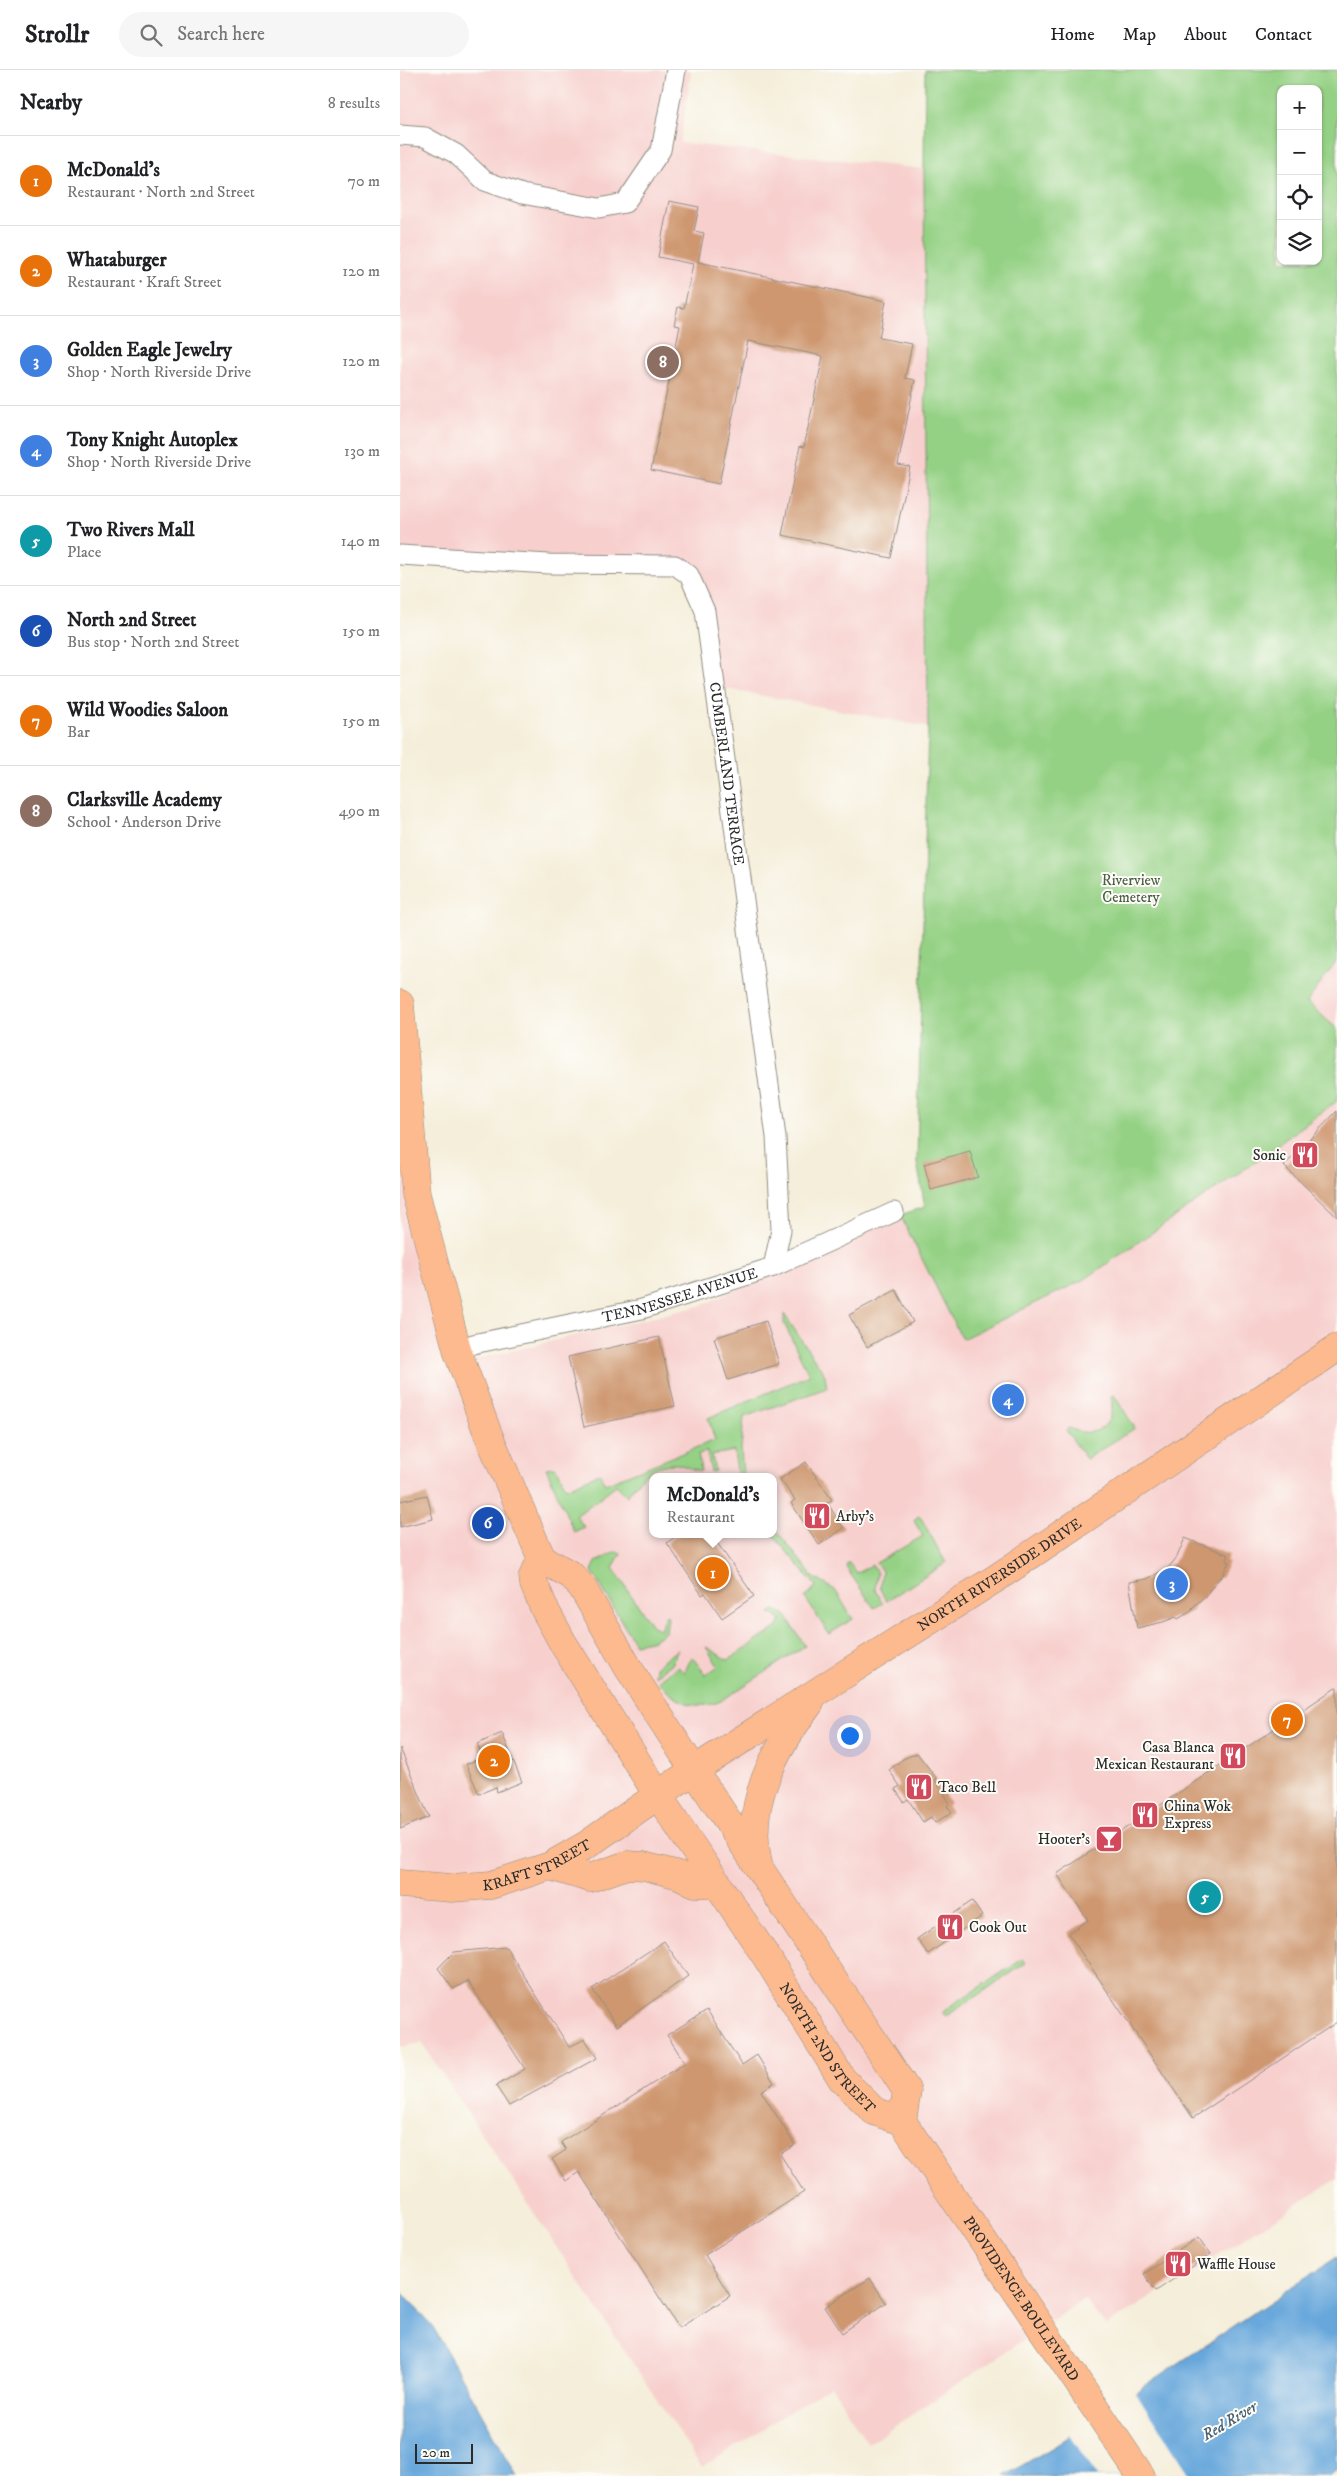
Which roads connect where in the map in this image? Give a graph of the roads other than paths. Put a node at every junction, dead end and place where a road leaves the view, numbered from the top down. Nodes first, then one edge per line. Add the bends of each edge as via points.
1 (676, 70) edge
2 (400, 135) edge
3 (400, 555) edge
4 (400, 1004) edge
5 (894, 1212) dead end
6 (773, 1267) junction
7 (1337, 1348) edge
8 (458, 1353) junction
9 (542, 1558) junction
10 (820, 1690) junction
11 (694, 1770) junction
12 (657, 1794) junction
13 (550, 1866) junction
14 (760, 1870) junction
15 (400, 1884) edge
16 (718, 1884) junction
17 (902, 2121) junction
18 (1141, 2476) edge

1 - 2 street via 661,150 625,203 599,208 522,194 485,180 456,154 425,137
3 - 6 street, CUMBERLAND TERRACE via 549,564 675,565 689,575 705,611 776,1137 780,1230
4 - 8 main road via 416,1194
5 - 6 street, TENNESSEE AVENUE
6 - 8 street, TENNESSEE AVENUE via 642,1309 473,1344
7 - 10 main road, NORTH RIVERSIDE DRIVE via 998,1577
8 - 9 main road via 488,1434
9 - 11 main road, NORTH 2ND STREET via 571,1575 582,1588
9 - 12 main road, NORTH 2ND STREET via 533,1576 545,1610
10 - 11 main road, NORTH RIVERSIDE DRIVE
10 - 14 main road via 789,1732 763,1783 754,1824
11 - 12 main road, NORTH RIVERSIDE DRIVE
11 - 14 main road, NORTH 2ND STREET
12 - 13 main road, KRAFT STREET via 588,1844
12 - 16 main road, NORTH 2ND STREET
13 - 15 main road, KRAFT STREET via 491,1885 452,1888
13 - 16 main road via 590,1878 628,1865 644,1866 679,1875 695,1883
14 - 17 main road, NORTH 2ND STREET via 907,2091
16 - 17 main road, NORTH 2ND STREET via 768,1958 842,2080 874,2111
17 - 18 main road, PROVIDENCE BOULEVARD

